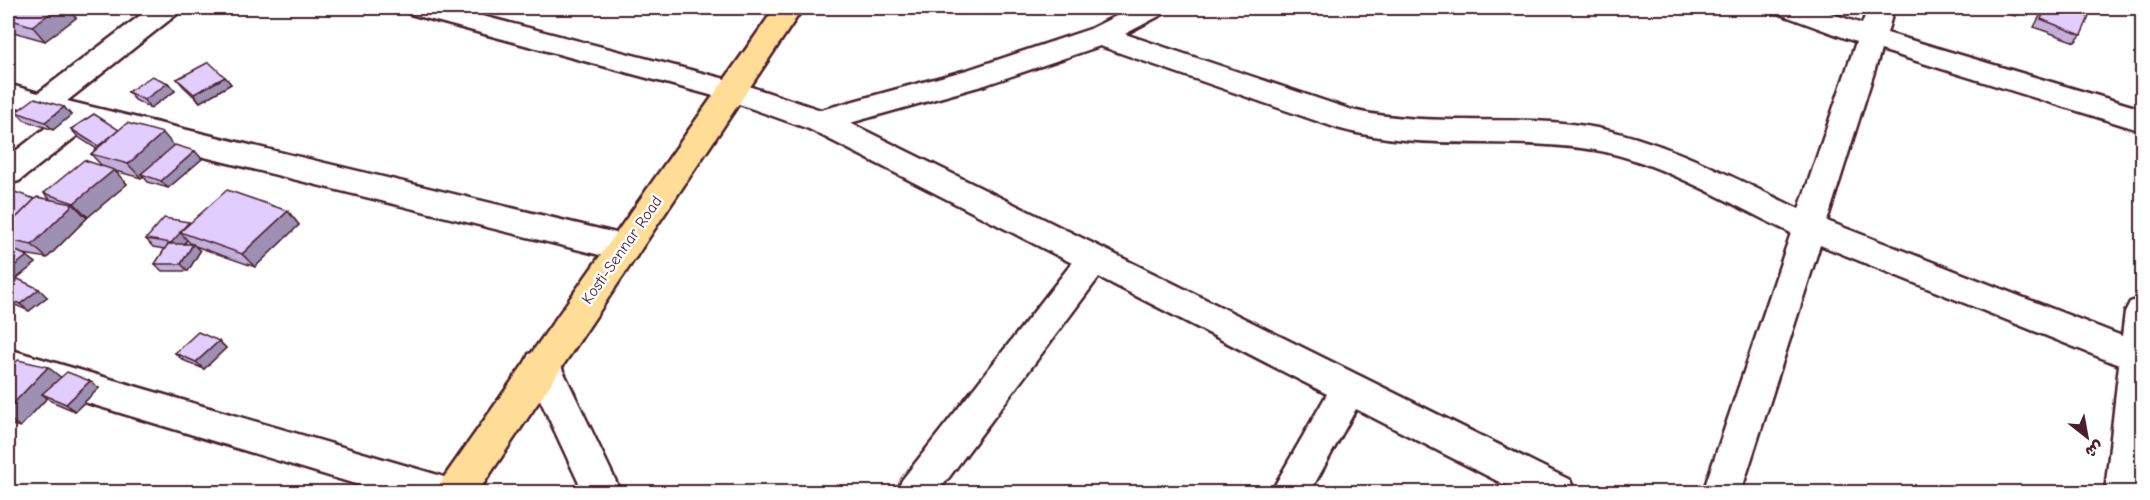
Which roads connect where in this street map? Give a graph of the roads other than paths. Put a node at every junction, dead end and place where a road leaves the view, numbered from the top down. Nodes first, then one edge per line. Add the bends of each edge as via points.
1 (167, 8) edge
2 (420, 8) edge
3 (789, 8) edge
4 (1153, 8) edge
5 (1790, 8) edge
6 (1881, 8) edge
7 (1100, 36) junction
8 (1869, 37) junction
9 (733, 91) junction
10 (8, 94) edge
11 (42, 105) junction
12 (82, 116) junction
13 (2142, 120) edge
14 (820, 121) junction
15 (8, 173) edge
16 (1808, 227) junction
17 (624, 248) junction
18 (1094, 259) junction
19 (2142, 312) edge
20 (2138, 357) junction
21 (8, 364) edge
22 (542, 365) junction
23 (1349, 388) junction
24 (438, 492) edge
25 (456, 492) edge
26 (602, 492) edge
27 (916, 492) edge
28 (1290, 492) edge
29 (1556, 492) edge
30 (1722, 492) edge
31 (2124, 492) edge

1 - 11 street
2 - 9 street
3 - 9 highway, Kosti-Sennar Road
4 - 7 street
5 - 8 street
6 - 8 street
7 - 14 street via 975,78
7 - 16 street via 1374,126 1540,132 1597,139 1667,160
8 - 13 street
8 - 16 street
9 - 14 street
9 - 17 highway, Kosti-Sennar Road
10 - 11 street
11 - 12 street
12 - 15 street
12 - 17 street
14 - 18 street
16 - 20 street
16 - 30 street
17 - 22 highway, Kosti-Sennar Road
18 - 23 street
18 - 27 street
19 - 20 street
20 - 31 street
21 - 24 street
22 - 25 highway, Kosti-Sennar Road
22 - 26 street
23 - 28 street
23 - 29 street

